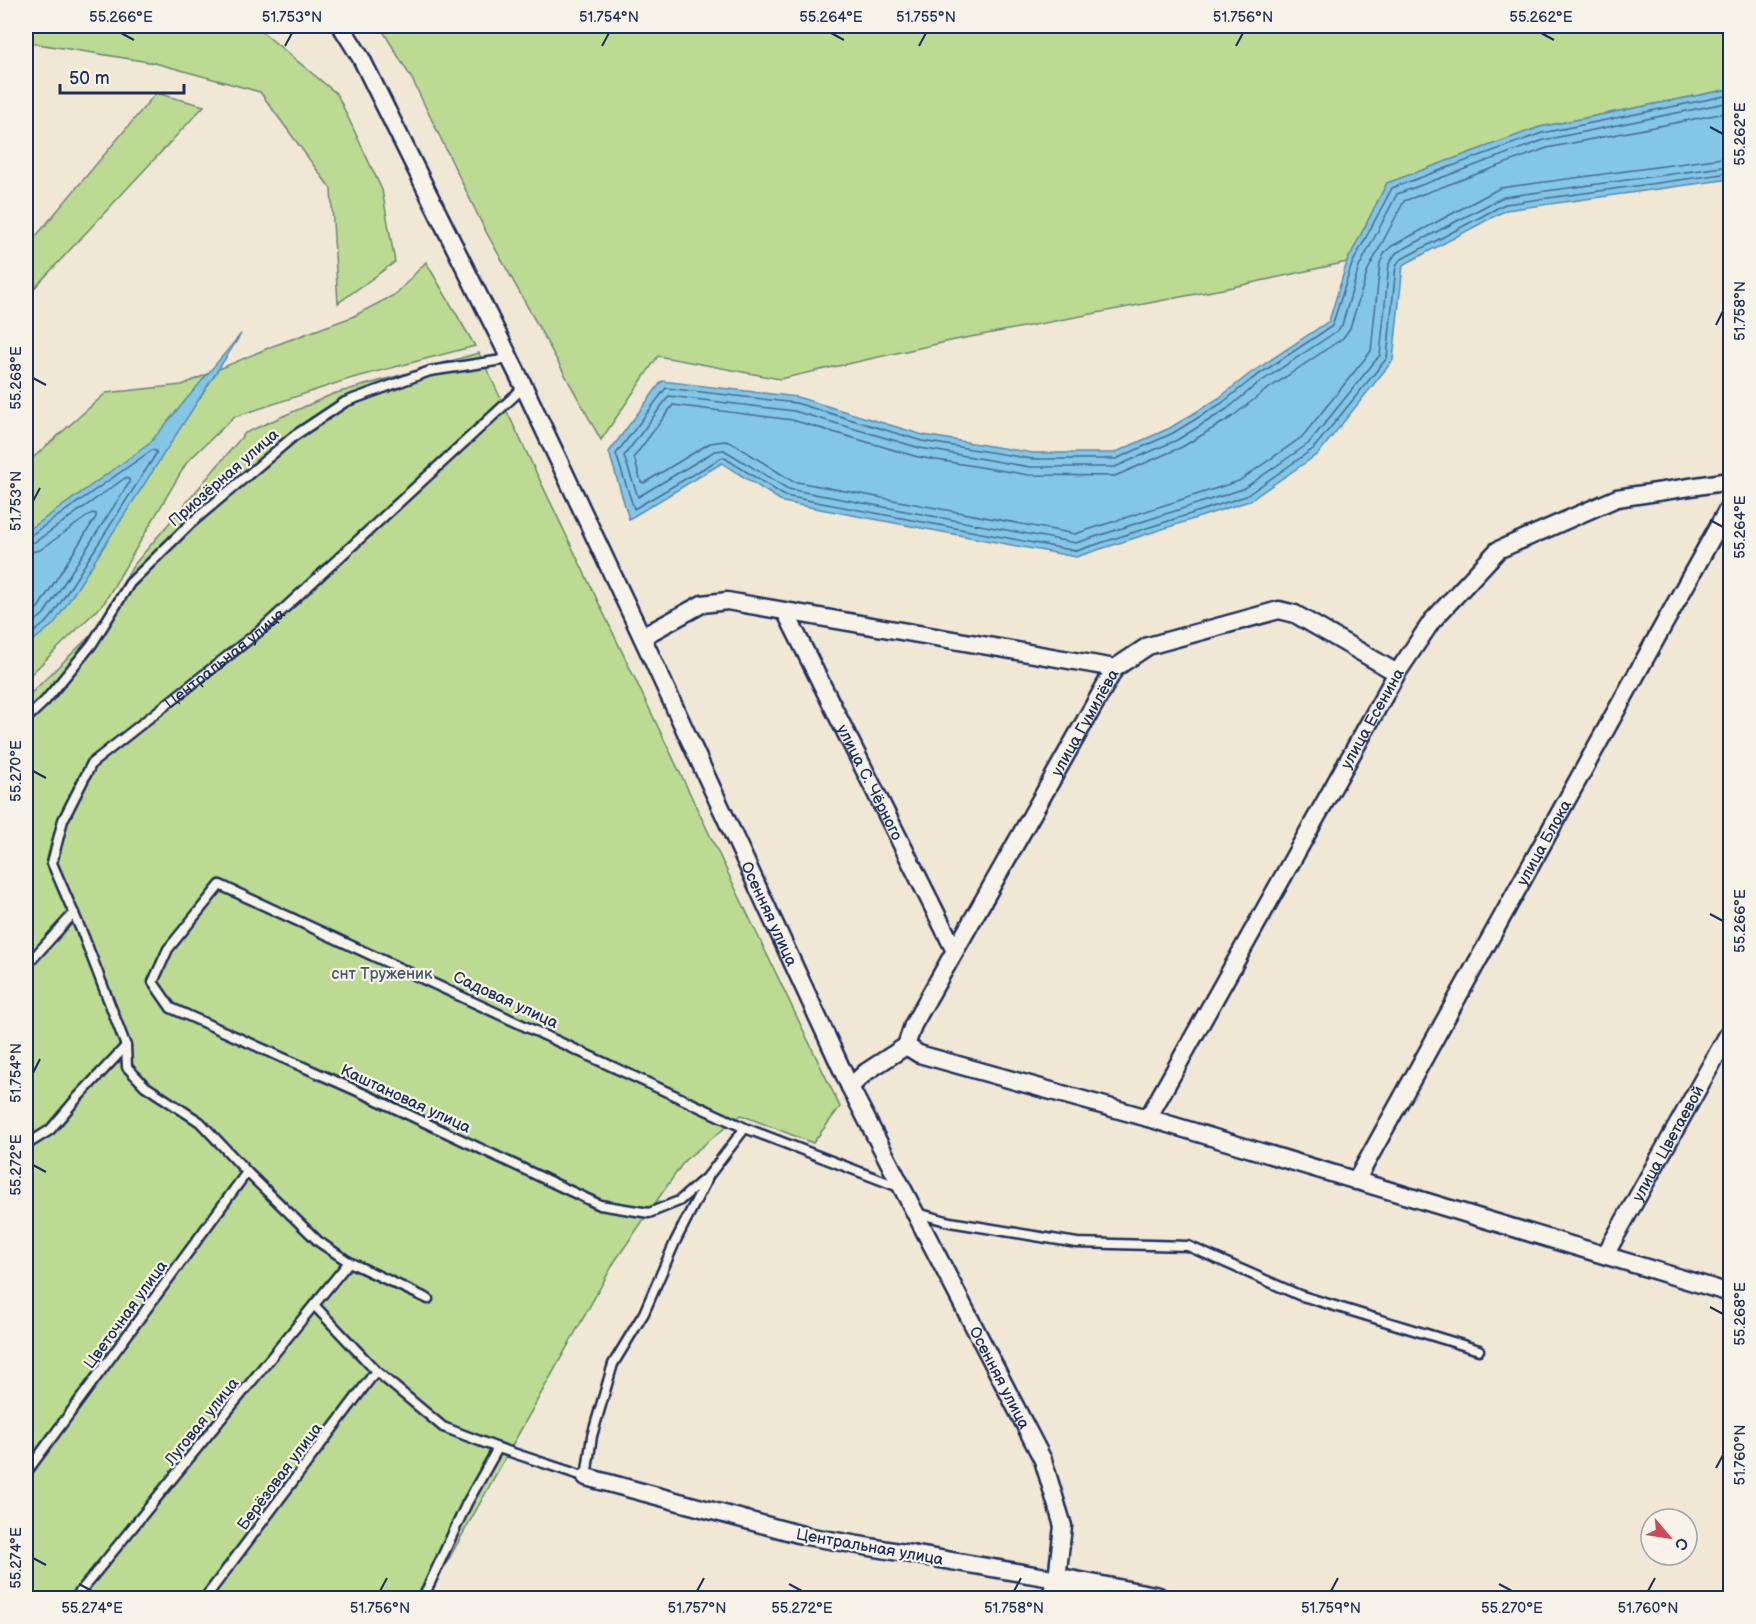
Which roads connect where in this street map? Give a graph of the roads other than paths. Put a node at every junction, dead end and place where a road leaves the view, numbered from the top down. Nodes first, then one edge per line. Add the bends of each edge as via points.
1 (340, 26) edge
2 (508, 359) junction
3 (524, 387) junction
4 (1731, 481) edge
5 (1731, 505) edge
6 (786, 613) junction
7 (642, 637) junction
8 (1115, 668) junction
9 (1397, 673) junction
10 (26, 719) edge
11 (220, 885) joint
12 (74, 913) junction
13 (955, 951) junction
14 (26, 966) edge
15 (1731, 1031) edge
16 (126, 1046) junction
17 (906, 1046) junction
18 (850, 1087) junction
19 (1148, 1118) junction
20 (745, 1128) junction
21 (26, 1145) edge
22 (247, 1172) junction
23 (709, 1175) junction
24 (1356, 1181) junction
25 (900, 1187) junction
26 (914, 1212) junction
27 (1605, 1255) junction
28 (349, 1262) junction
29 (1731, 1293) edge
30 (428, 1299) dead end
31 (314, 1305) junction
32 (1479, 1350) dead end
33 (376, 1371) junction
34 (498, 1449) junction
35 (26, 1473) edge
36 (586, 1477) junction
37 (1056, 1589) edge
38 (75, 1599) edge
39 (206, 1599) edge
40 (423, 1599) edge
41 (1157, 1599) edge

1 - 2 street, Осенняя улица via 361,58
2 - 3 street, Осенняя улица
2 - 10 lane, Приозёрная улица via 430,371 345,402 294,436 191,523 130,583 92,644
3 - 7 street, Осенняя улица
3 - 12 lane, Центральная улица via 262,629 92,764 63,820 52,863
4 - 9 street, улица Есенина via 1617,498 1498,549 1432,621
5 - 24 street, улица Блока
6 - 7 street via 727,602 702,604
6 - 8 street
6 - 13 street, улица С. Чёрного
7 - 18 street, Осенняя улица
8 - 9 street, улица Гумилёва via 1148,646 1279,610 1295,614
8 - 13 street, улица Гумилёва
9 - 19 street, улица Есенина
11 - 20 lane, Садовая улица
11 - 23 lane, Каштановая улица via 168,950 153,982 171,1008 600,1205 649,1213 679,1200
12 - 14 lane
12 - 16 lane, Центральная улица
13 - 17 street, улица Гумилёва via 913,1025
15 - 27 street, улица Цветаевой
16 - 21 lane via 50,1130
16 - 22 lane, Центральная улица via 127,1067 146,1086 200,1122
17 - 18 street
17 - 19 street via 919,1054
18 - 25 street, Осенняя улица
19 - 24 street
20 - 23 lane, Каштановая улица
20 - 25 lane
22 - 28 lane via 319,1242
22 - 35 lane, Цветочная улица
23 - 36 lane via 644,1313 613,1364 592,1436
24 - 27 street
25 - 26 street, Осенняя улица
26 - 32 lane via 950,1222 1077,1243 1188,1246 1299,1295
26 - 37 street, Осенняя улица via 1043,1460 1063,1526
27 - 29 street
28 - 30 lane
28 - 31 lane, Луговая улица
31 - 33 lane
31 - 38 lane, Луговая улица
33 - 34 lane via 443,1427
33 - 39 lane, Берёзовая улица
34 - 36 lane
34 - 40 lane via 466,1503
36 - 37 street, Центральная улица via 806,1536
37 - 41 street, Центральная улица

